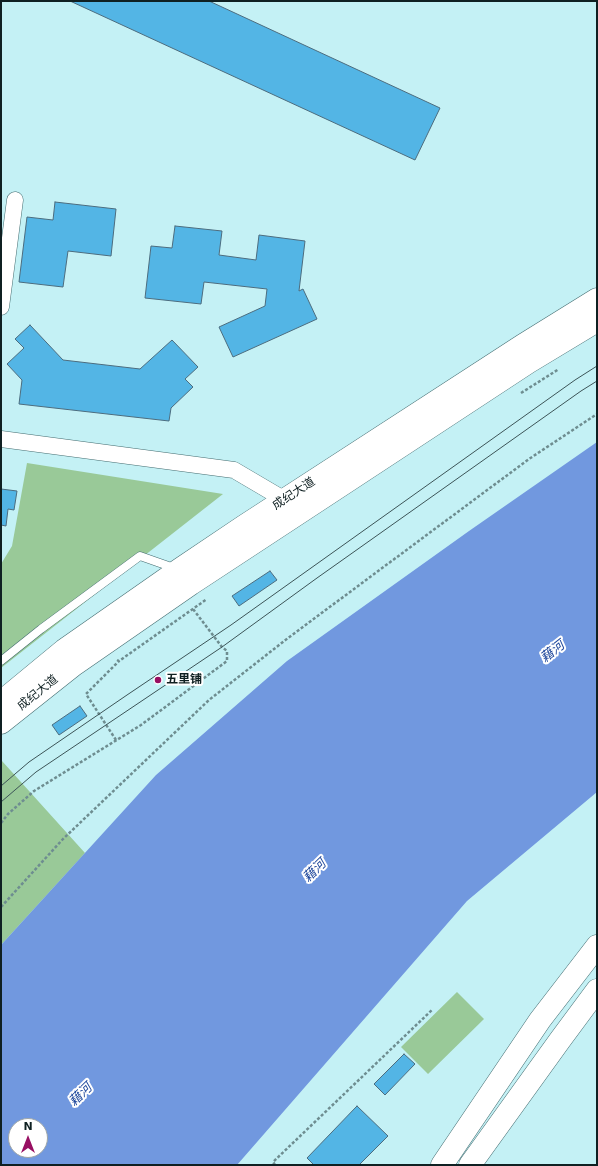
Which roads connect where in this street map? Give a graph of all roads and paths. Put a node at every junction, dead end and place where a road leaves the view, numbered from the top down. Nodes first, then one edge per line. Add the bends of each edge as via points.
1 (15, 200) dead end
2 (597, 299) edge
3 (1, 307) edge
4 (597, 321) edge
5 (597, 414) edge
6 (1, 439) edge
7 (285, 500) junction
8 (180, 570) junction
9 (193, 609) dead end
10 (1, 661) edge
11 (118, 662) dead end
12 (1, 702) edge
13 (1, 723) edge
14 (116, 740) junction
15 (1, 823) edge
16 (1, 907) edge
17 (597, 946) edge
18 (597, 990) edge
19 (433, 1009) dead end
20 (275, 1165) edge
21 (442, 1165) edge
22 (470, 1165) edge

1 - 3 street
2 - 7 main road, 成纪大道
4 - 13 main road, 成纪大道 via 530,362 191,584 74,665
5 - 16 path via 528,459 209,700 63,839
6 - 7 street via 234,470
7 - 8 main road, 成纪大道
8 - 10 lane via 140,556
8 - 12 main road, 成纪大道 via 64,650
9 - 14 path via 227,651 227,662 141,725
11 - 14 path via 86,694
14 - 15 path via 34,791
17 - 21 main road via 540,1020
18 - 22 main road
19 - 20 path via 273,1162

